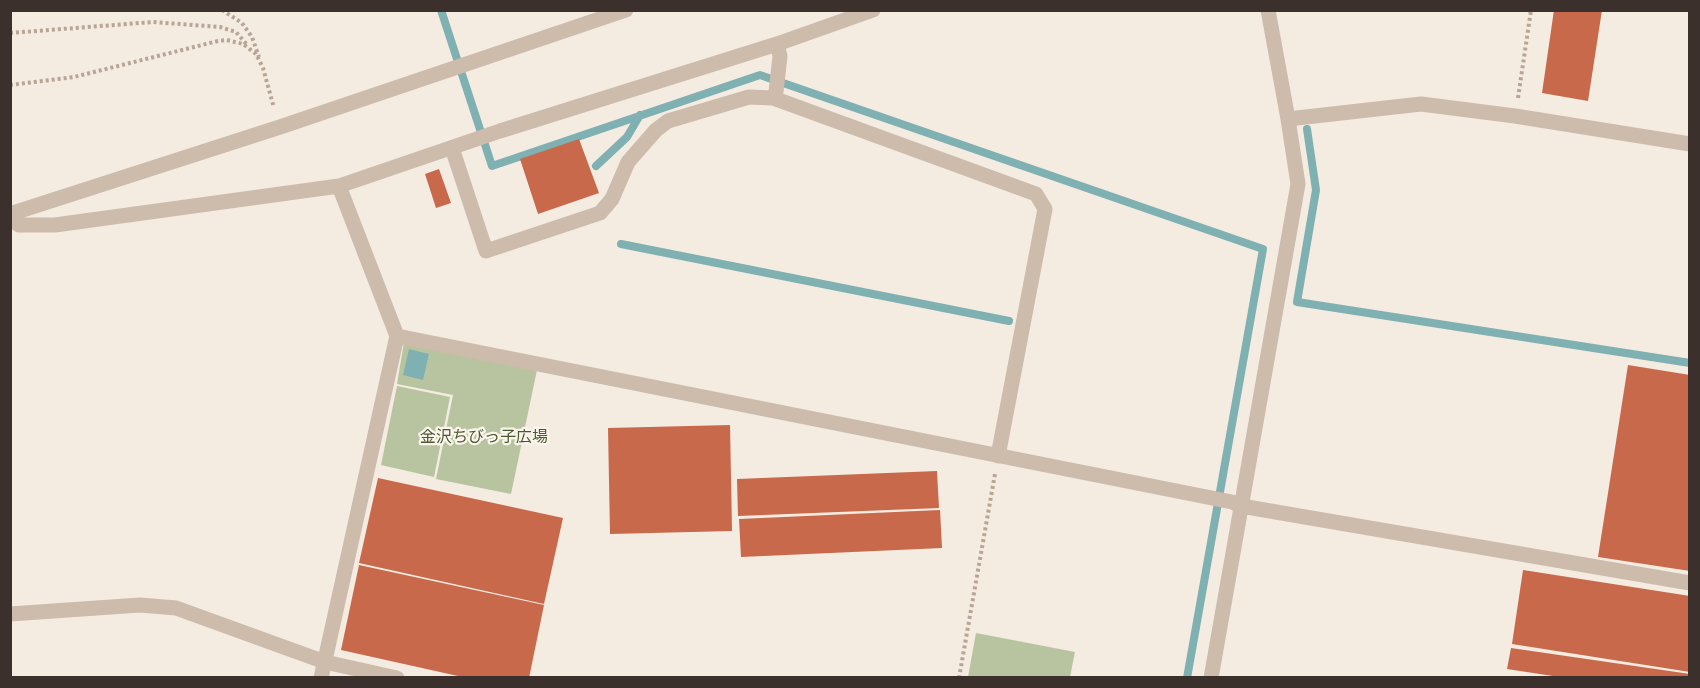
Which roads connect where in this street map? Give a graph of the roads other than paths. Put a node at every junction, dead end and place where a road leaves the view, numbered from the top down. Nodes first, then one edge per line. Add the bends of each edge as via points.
1 (626, 10) edge
2 (873, 10) edge
3 (1268, 10) edge
4 (778, 50) junction
5 (775, 95) junction
6 (1288, 119) junction
7 (1689, 144) edge
8 (459, 145) junction
9 (339, 186) junction
10 (10, 216) edge
11 (397, 336) junction
12 (998, 456) junction
13 (1237, 504) junction
14 (1689, 583) edge
15 (10, 614) edge
16 (325, 662) junction
17 (321, 678) edge
18 (397, 678) edge
19 (1211, 678) edge

1 - 10 street
2 - 4 street
3 - 6 street
4 - 5 street
4 - 8 street
5 - 8 street via 749,97 668,121 628,162 612,199 600,213 486,252
5 - 12 street via 1036,194 1045,209
6 - 7 street via 1420,104
6 - 13 street via 1298,184
8 - 9 street
9 - 10 street via 55,225 19,225
9 - 11 street
11 - 12 street
11 - 16 street
12 - 13 street
13 - 14 street
13 - 19 street
15 - 16 street via 140,605 176,608
16 - 17 street
16 - 18 street

